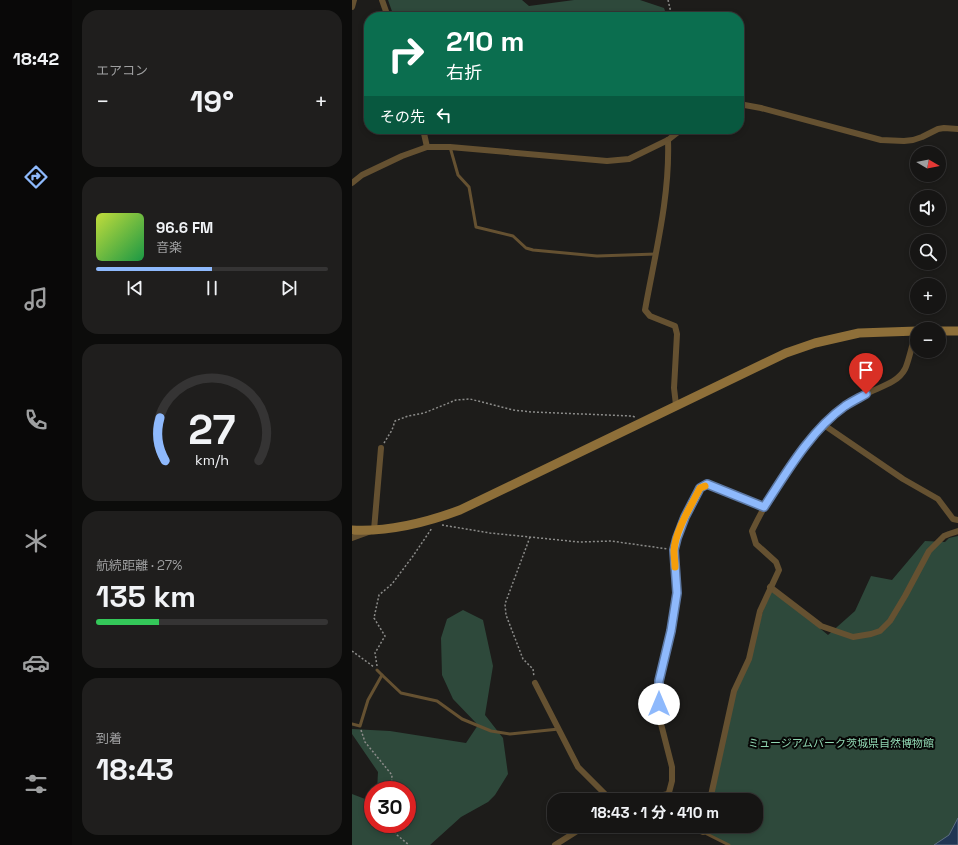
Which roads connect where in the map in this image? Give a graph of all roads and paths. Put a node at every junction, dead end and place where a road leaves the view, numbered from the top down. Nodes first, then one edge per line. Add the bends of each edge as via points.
1 (354, 0) edge
2 (382, 0) edge
3 (668, 0) edge
4 (352, 7) edge
5 (386, 12) edge
6 (671, 12) edge
7 (744, 105) edge
8 (958, 129) edge
9 (424, 134) edge
10 (676, 134) edge
11 (668, 140) junction
12 (427, 147) junction
13 (450, 147) junction
14 (352, 182) edge
15 (656, 254) junction
16 (910, 331) edge
17 (946, 331) edge
18 (958, 331) edge
19 (910, 352) edge
20 (676, 405) junction
21 (643, 421) junction
22 (824, 425) junction
23 (381, 448) joint
24 (764, 507) junction
25 (958, 520) edge
26 (435, 522) junction
27 (352, 530) edge
28 (374, 530) junction
29 (958, 531) edge
30 (530, 537) junction
31 (352, 538) edge
32 (674, 550) junction
33 (770, 587) junction
34 (352, 651) edge
35 (377, 670) junction
36 (382, 675) junction
37 (535, 683) joint
38 (352, 724) edge
39 (360, 726) junction
40 (559, 729) junction
41 (392, 781) edge
42 (604, 793) edge
43 (668, 793) edge
44 (712, 793) edge
45 (396, 833) edge
46 (574, 833) edge
47 (710, 833) edge
48 (409, 845) edge
49 (555, 845) edge
50 (729, 845) edge

1 - 4 street
2 - 5 street
3 - 6 path
7 - 8 street via 881,140 913,140 938,129
9 - 12 street
10 - 11 street
11 - 13 street via 629,159 607,161
11 - 15 street via 669,164 665,202
12 - 13 street
12 - 14 street via 402,156
13 - 15 lane via 458,175 468,187 476,227 513,236 526,248 533,250 597,256
15 - 20 street via 645,310 650,316 675,326
16 - 20 street via 859,333 815,343 786,353
17 - 18 street
19 - 22 street via 905,369 895,380 844,407
20 - 21 street
21 - 23 path via 632,416 513,410 463,399 395,421
21 - 26 street
22 - 24 street via 802,449
22 - 25 street via 938,499 953,520
23 - 28 street
24 - 32 street via 707,484 700,488 685,517
24 - 33 street via 752,531 756,544 776,562 779,570
26 - 28 street
26 - 30 path via 490,533
26 - 35 path via 392,584 379,595 374,618 385,636 375,653
27 - 28 street
28 - 31 street
29 - 33 street via 944,536 929,551 890,621 880,631 871,634 853,637 821,626
30 - 32 path via 611,542
30 - 37 path via 505,604 506,615 523,659 533,669
32 - 43 street via 677,593 659,681 659,716 672,767
33 - 44 street via 760,611 749,660 734,691
34 - 35 path
35 - 36 lane
36 - 39 lane via 368,700
36 - 40 lane via 401,693 437,700 462,719 491,731 510,734
37 - 40 street
38 - 39 lane
39 - 41 path via 365,742 392,775
40 - 42 street via 578,766
45 - 48 path
46 - 49 street
47 - 50 lane

